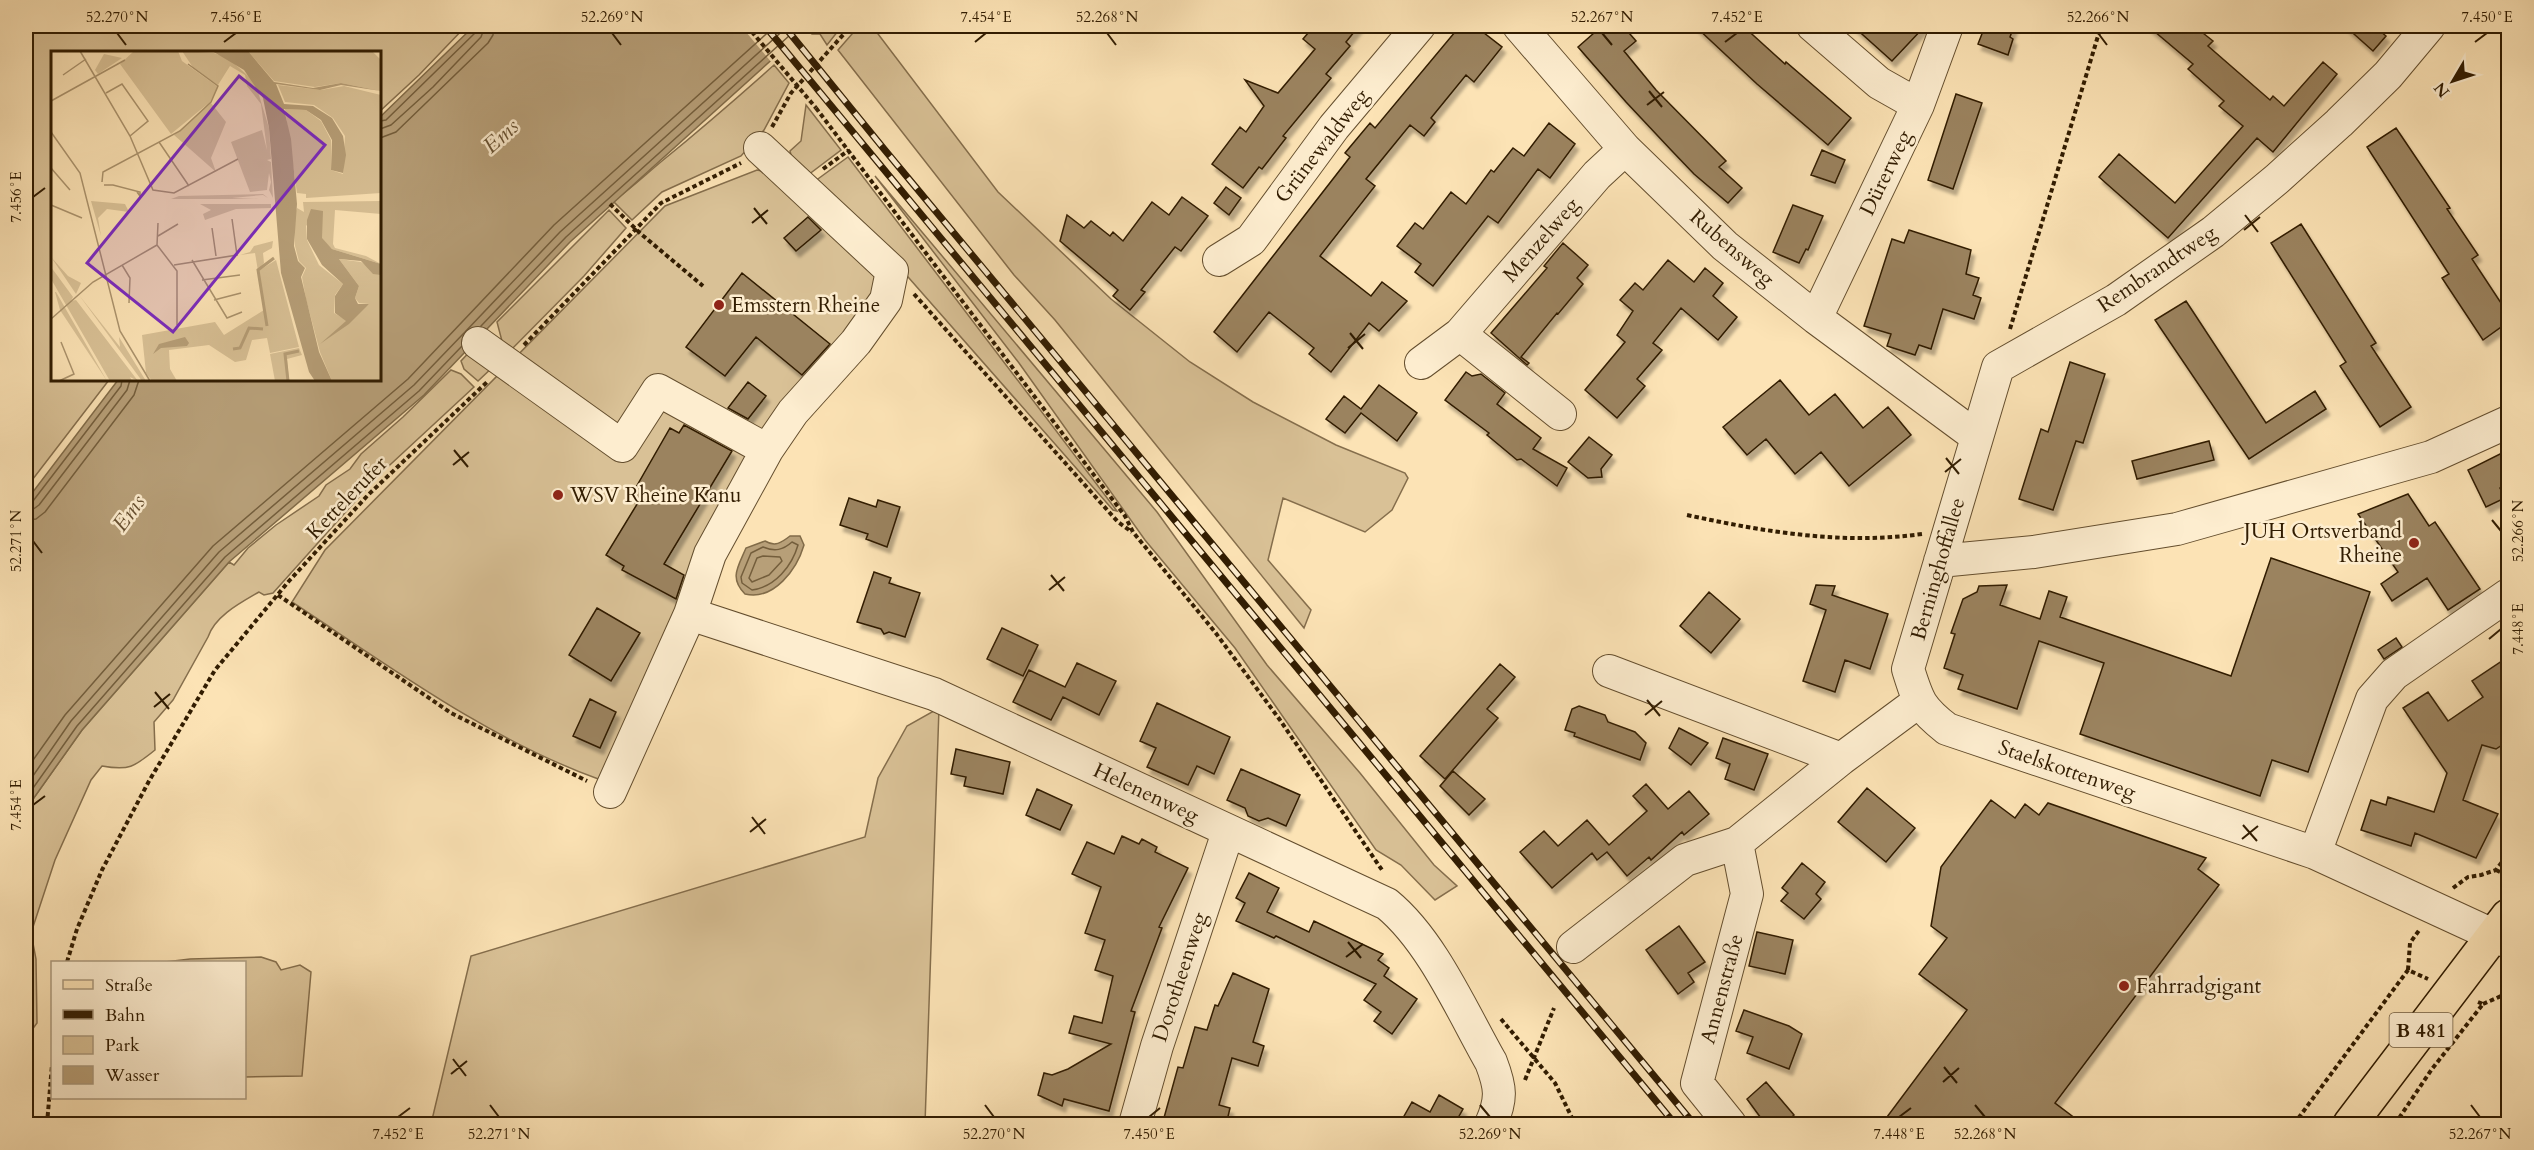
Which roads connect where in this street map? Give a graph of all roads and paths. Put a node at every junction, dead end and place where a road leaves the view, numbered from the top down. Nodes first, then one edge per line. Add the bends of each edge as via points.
1 (747, 26) edge
2 (851, 26) edge
3 (1419, 26) edge
4 (1519, 26) edge
5 (1813, 26) edge
6 (1947, 26) edge
7 (2101, 26) edge
8 (2429, 26) edge
9 (1918, 105) junction
10 (760, 148) junction
11 (1625, 149) junction
12 (849, 150) junction
13 (801, 186) junction
14 (609, 204) dead end
15 (636, 230) junction
16 (1219, 260) dead end
17 (892, 271) junction
18 (703, 286) dead end
19 (1816, 318) junction
20 (486, 334) dead end
21 (1460, 334) junction
22 (1421, 363) dead end
23 (506, 364) junction
24 (1998, 367) junction
25 (1560, 414) dead end
26 (2508, 422) edge
27 (1977, 437) junction
28 (766, 450) junction
29 (1687, 515) dead end
30 (1949, 530) junction
31 (1132, 532) junction
32 (1940, 561) junction
33 (278, 595) junction
34 (2508, 595) edge
35 (690, 614) junction
36 (1609, 671) dead end
37 (1918, 702) junction
38 (1841, 759) junction
39 (610, 792) joint
40 (1228, 832) junction
41 (1737, 843) junction
42 (2315, 853) junction
43 (2508, 854) edge
44 (2496, 870) junction
45 (1386, 876) dead end
46 (2508, 876) edge
47 (2436, 909) junction
48 (2503, 931) edge
49 (1573, 947) dead end
50 (68, 961) edge
51 (2408, 970) junction
52 (2452, 991) junction
53 (2508, 993) edge
54 (2483, 1004) dead end
55 (1554, 1008) dead end
56 (51, 1077) edge
57 (1495, 1110) edge
58 (47, 1125) edge
59 (1135, 1125) edge
60 (1575, 1125) edge
61 (1730, 1125) edge
62 (2294, 1125) edge
63 (2350, 1125) edge

1 - 12 path, bridge
2 - 10 path via 791,93
3 - 16 street, Grünewaldweg via 1334,127 1251,240
4 - 11 street, Rubensweg
5 - 9 street via 1879,83
6 - 9 street, Dürerweg
7 - 24 path
8 - 24 street, Rembrandtweg via 2388,75 2339,123 2213,232 2116,300
9 - 19 street, Dürerweg
10 - 13 street
10 - 15 path, Kettelerufer via 745,161 661,203
11 - 19 street, Rubensweg via 1725,246
11 - 21 street, Menzelweg via 1597,175
12 - 13 path
12 - 31 path via 1125,516
13 - 17 street
14 - 15 path
15 - 18 path
15 - 23 path, Kettelerufer
17 - 28 street via 886,300
17 - 31 path via 1118,522
19 - 27 street, Rubensweg
20 - 23 street
21 - 22 street, Menzelweg
21 - 25 street
23 - 28 street via 622,446 658,390
23 - 33 path, Kettelerufer via 368,495
24 - 27 street, Berninghoffallee
26 - 32 street via 2431,457 2178,529 2034,552
27 - 30 street, Berninghoffallee
28 - 35 street via 710,554
29 - 30 path via 1820,538 1894,538
30 - 32 street, Berninghoffallee
31 - 45 path via 1215,632 1280,720
32 - 37 street, Berninghoffallee via 1908,669
33 - 39 path via 451,713
33 - 50 path, Kettelerufer via 215,670 148,781 102,870
34 - 42 street via 2394,674 2372,699
35 - 39 street
35 - 40 street, Helenenweg via 934,694
36 - 38 street
37 - 38 street
37 - 42 street, Staelskottenweg via 1947,729
38 - 41 street
40 - 57 street, Helenenweg via 1387,904 1406,919 1491,1062 1498,1081
40 - 59 street, Dorotheenweg
41 - 49 street via 1685,860
41 - 61 street, Annenstraße via 1747,894 1698,1083
42 - 47 street, Staelskottenweg
43 - 44 path
44 - 46 path
44 - 47 path via 2468,877 2454,886
47 - 48 street, Staelskottenweg
47 - 51 path via 2410,943
48 - 52 main road, B 481
51 - 52 path
51 - 62 path
52 - 63 main road, B 481
53 - 54 path
55 - 60 path via 1533,1059 1555,1083
56 - 58 path

